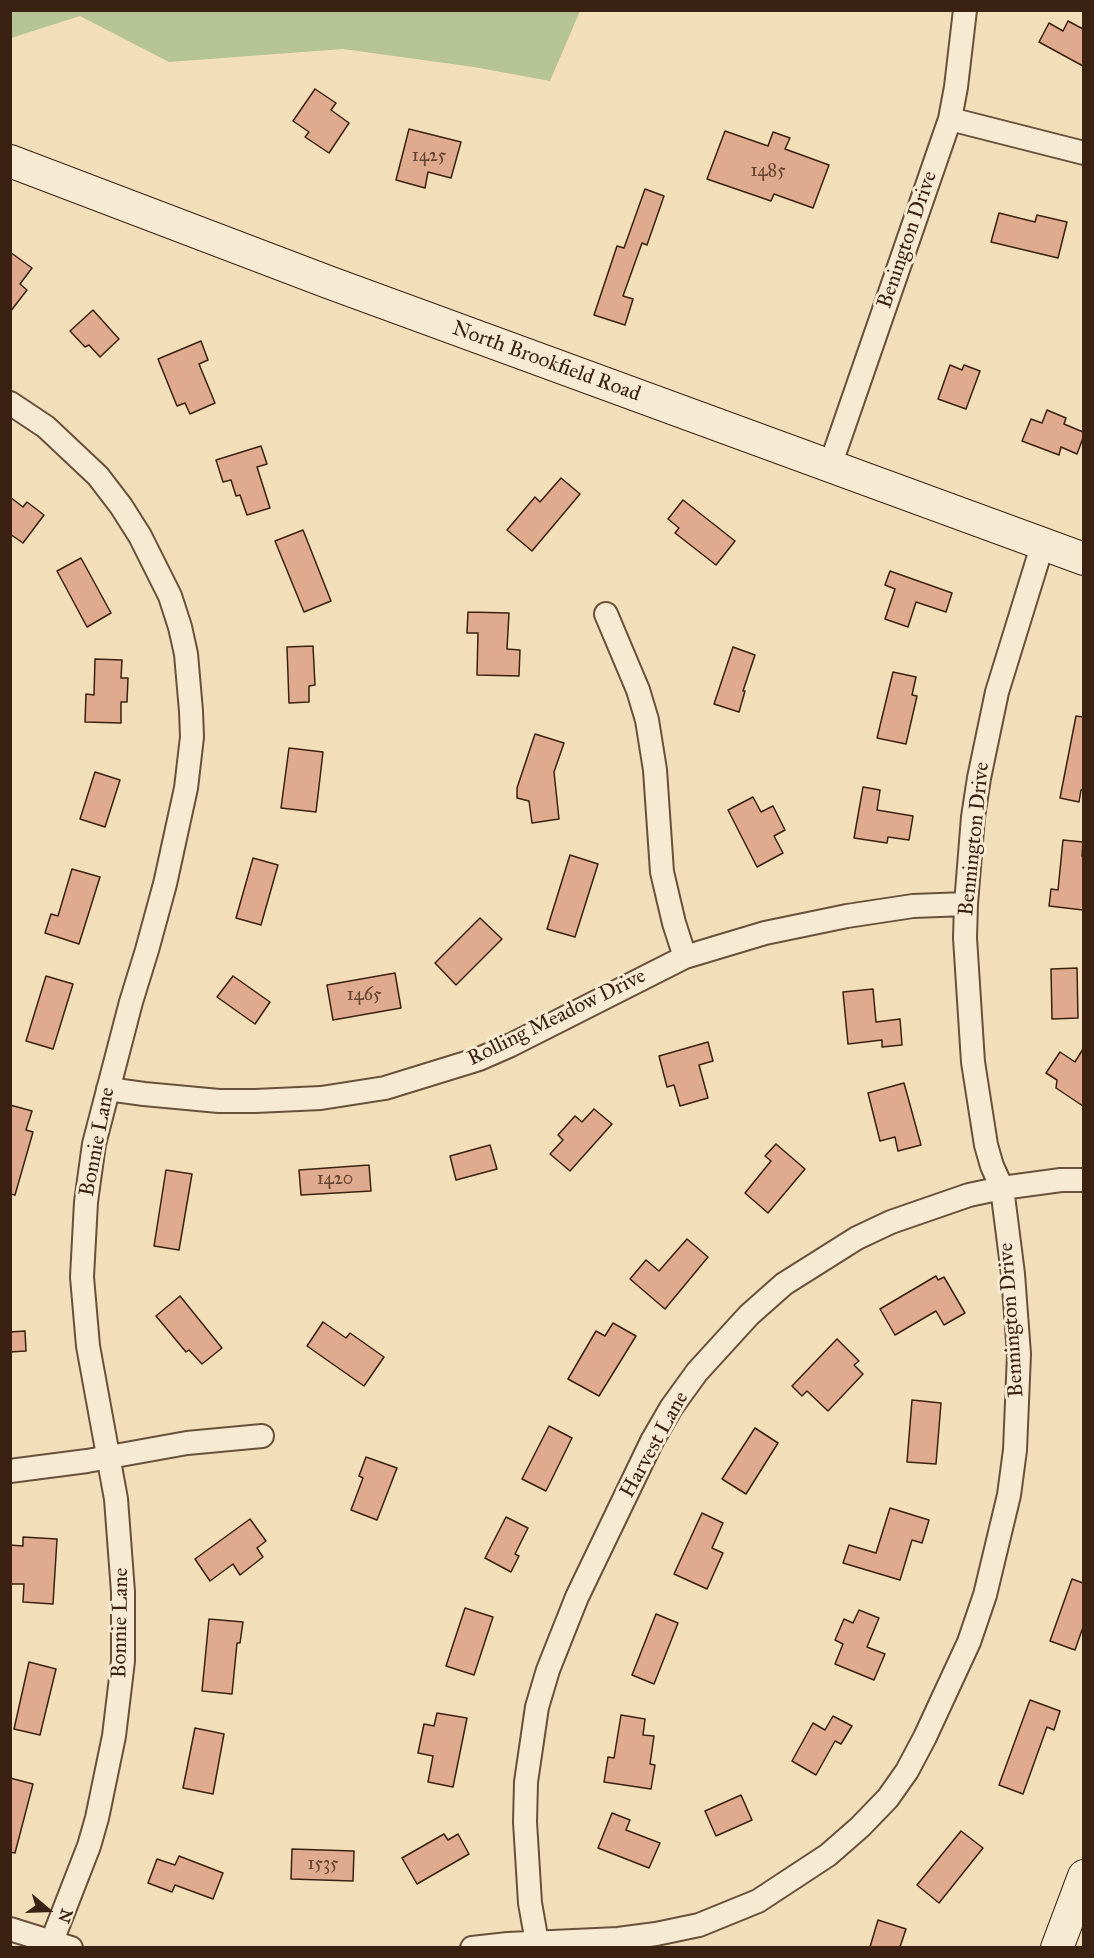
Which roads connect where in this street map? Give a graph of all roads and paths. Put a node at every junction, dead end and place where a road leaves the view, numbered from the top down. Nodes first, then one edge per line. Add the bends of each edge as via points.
1 (965, 10) edge
2 (950, 119) junction
3 (1083, 153) edge
4 (10, 161) edge
5 (10, 403) edge
6 (830, 466) junction
7 (1043, 543) junction
8 (1083, 559) edge
9 (606, 614) dead end
10 (966, 904) junction
11 (685, 957) junction
12 (108, 1089) junction
13 (1083, 1180) edge
14 (1002, 1188) junction
15 (262, 1436) dead end
16 (108, 1457) junction
17 (10, 1471) edge
18 (1083, 1876) edge
19 (10, 1929) edge
20 (62, 1944) edge
21 (537, 1945) edge
22 (472, 1947) edge
23 (1057, 1947) edge

1 - 2 street, Benington Drive
2 - 3 street
2 - 6 street, Benington Drive
4 - 6 street, North Brookfield Road
5 - 12 street, Bonnie Lane via 69,447 121,506 170,596 186,654 192,737 186,788 165,884
6 - 7 street, North Brookfield Road
7 - 8 street, North Brookfield Road
7 - 10 street, Bennington Drive via 997,692 973,817
9 - 11 street via 647,720 655,770 662,872
10 - 11 street, Rolling Meadow Drive via 913,906 847,916 765,933
10 - 14 street, Bennington Drive via 973,1062 986,1145
11 - 12 street, Rolling Meadow Drive via 500,1050 385,1088 321,1098 255,1101
12 - 16 street, Bonnie Lane via 94,1144 82,1277 88,1346
13 - 14 street, Harvest Lane
14 - 21 street, Harvest Lane via 959,1198 891,1222 816,1262 749,1315 697,1372 671,1408 577,1597 537,1707 526,1782 525,1822
14 - 21 street, Bennington Drive via 1019,1354 1009,1495 969,1642 907,1771 888,1798 852,1834 828,1855 759,1901 699,1925 656,1934
15 - 16 street via 188,1443
16 - 17 street
16 - 20 street, Bonnie Lane via 116,1498 123,1592 123,1661 114,1736 97,1818
18 - 23 street
19 - 20 street
21 - 22 street, Bennington Drive

